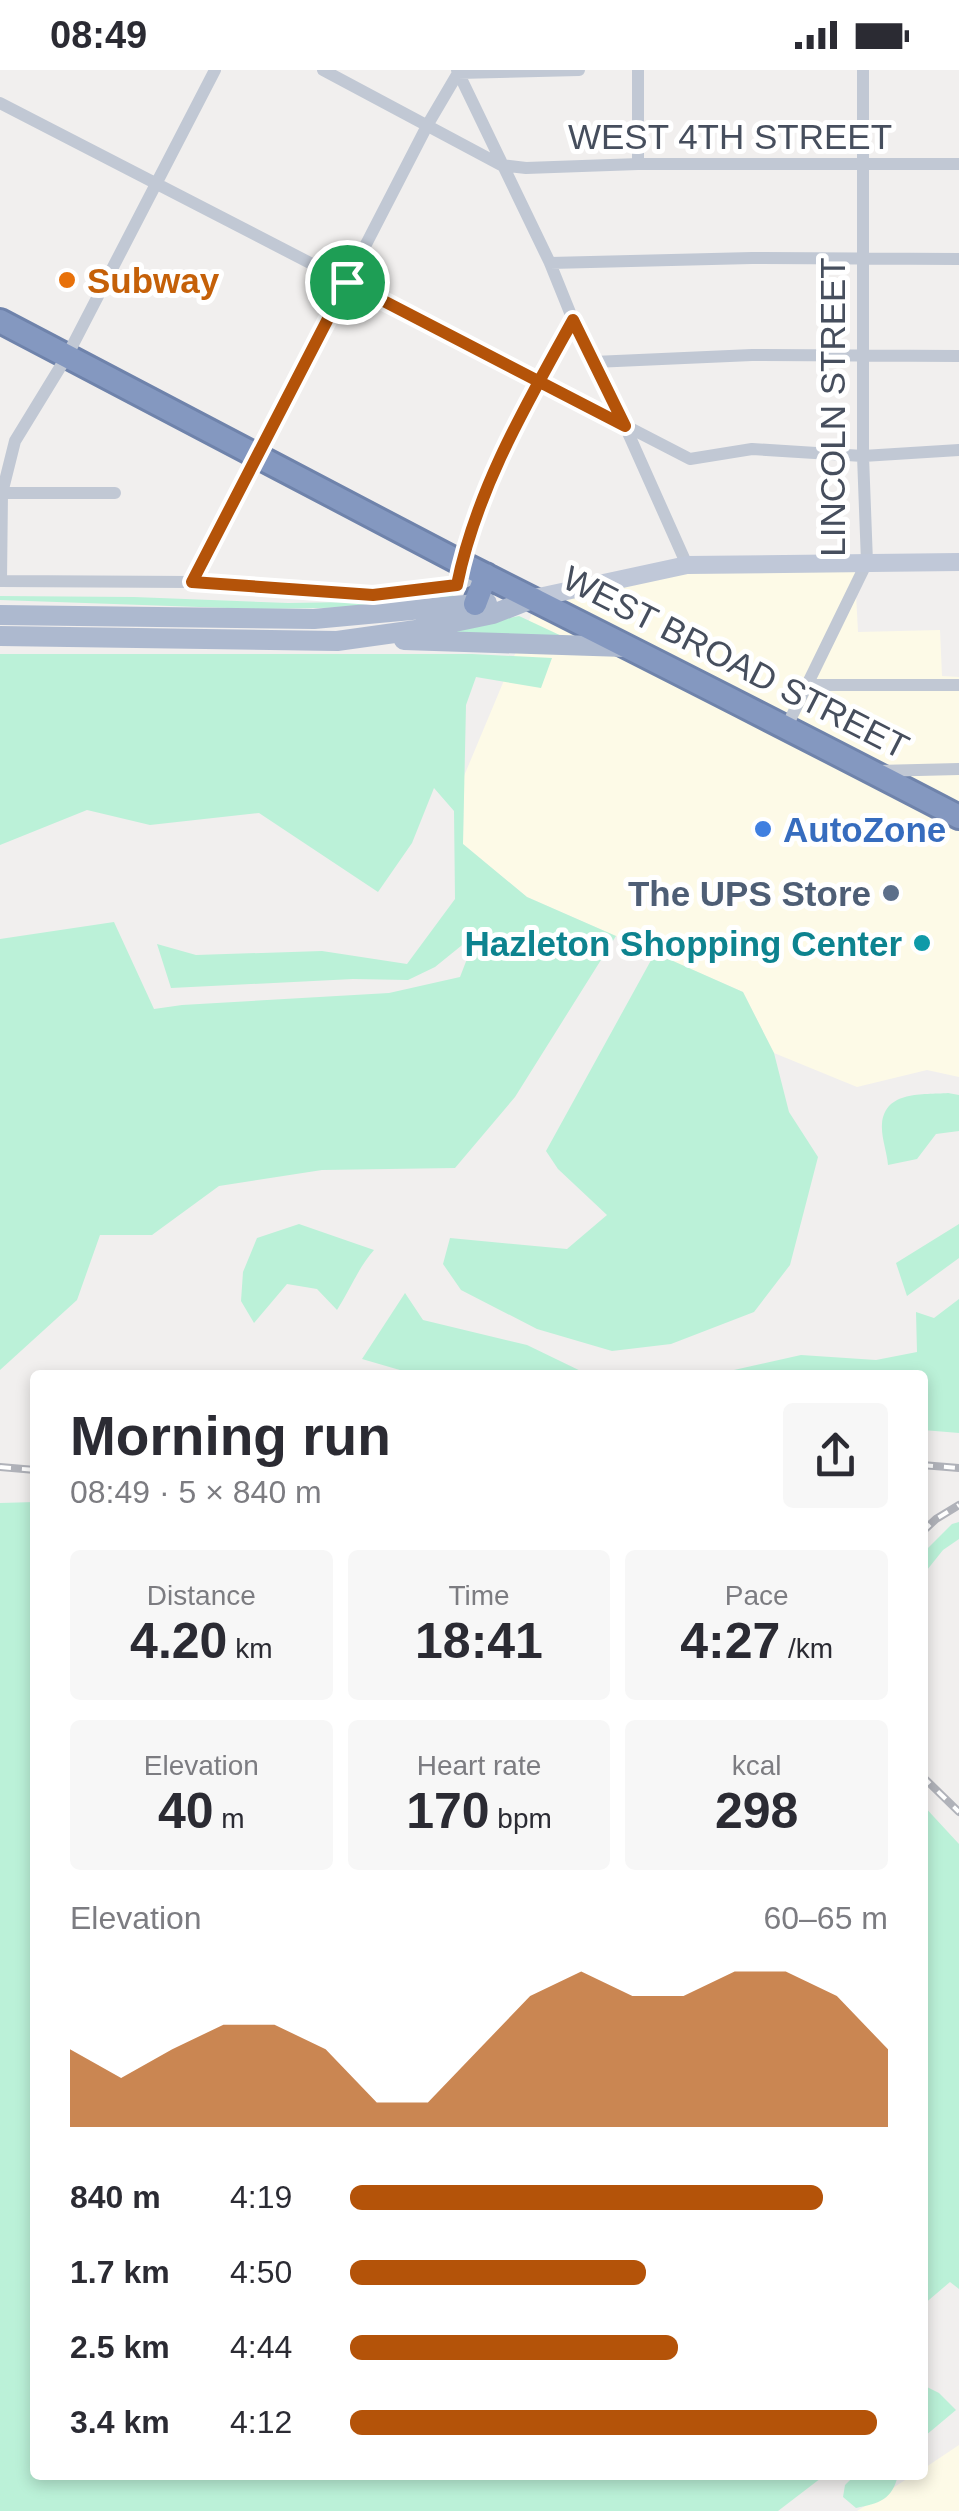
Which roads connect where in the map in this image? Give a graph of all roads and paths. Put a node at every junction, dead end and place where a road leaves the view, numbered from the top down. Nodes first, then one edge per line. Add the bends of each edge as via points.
1 (215, 70) edge
2 (323, 70) edge
3 (579, 70) edge
4 (638, 70) edge
5 (863, 70) edge
6 (457, 72) edge
7 (0, 104) edge
8 (428, 124) junction
9 (638, 164) junction
10 (863, 164) junction
11 (959, 164) edge
12 (501, 165) junction
13 (156, 184) junction
14 (863, 258) junction
15 (959, 259) edge
16 (550, 263) junction
17 (347, 282) junction
18 (573, 320) junction
19 (0, 321) edge
20 (67, 356) junction
21 (863, 356) junction
22 (959, 356) edge
23 (594, 362) junction
24 (539, 381) junction
25 (625, 426) junction
26 (959, 450) edge
27 (256, 456) junction
28 (863, 456) junction
29 (1, 493) edge
30 (114, 493) dead end
31 (867, 562) junction
32 (959, 562) edge
33 (687, 565) junction
34 (472, 574) junction
35 (0, 581) edge
36 (192, 582) junction
37 (534, 598) junction
38 (476, 604) junction
39 (0, 616) edge
40 (0, 636) edge
41 (337, 640) junction
42 (624, 647) junction
43 (808, 685) junction
44 (959, 685) edge
45 (786, 728) junction
46 (959, 769) edge
47 (872, 771) junction
48 (959, 817) edge

1 - 13 street
2 - 8 street
3 - 6 street
4 - 9 street
5 - 10 street, LINCOLN STREET
6 - 8 street
6 - 12 street
7 - 13 street
8 - 12 street
8 - 17 street
9 - 10 street, WEST 4TH STREET
9 - 12 street, WEST 4TH STREET
10 - 11 street, WEST 4TH STREET
10 - 14 street, LINCOLN STREET
12 - 16 street
13 - 17 street
13 - 20 street
14 - 15 street
14 - 16 street
14 - 21 street, LINCOLN STREET
16 - 18 street
17 - 24 street
17 - 27 street
18 - 23 street
18 - 24 street
19 - 20 highway, WEST BROAD STREET
20 - 27 highway, WEST BROAD STREET
20 - 29 street via 14,441
21 - 22 street
21 - 23 street
21 - 28 street, LINCOLN STREET
23 - 25 street
24 - 25 street
24 - 34 street via 497,462
25 - 28 street via 690,458 752,448
25 - 33 street
26 - 28 street
27 - 34 highway, WEST BROAD STREET
27 - 36 street
28 - 31 street, LINCOLN STREET
29 - 30 street
29 - 35 street
31 - 32 street
31 - 33 street
31 - 43 street, LINCOLN STREET
33 - 37 street
34 - 36 street via 373,595
34 - 37 highway, WEST BROAD STREET
34 - 38 highway
35 - 36 street
37 - 38 main road
37 - 41 main road via 492,614
37 - 42 highway, WEST BROAD STREET
38 - 39 main road via 314,619
40 - 41 main road
41 - 42 main road
42 - 45 highway, WEST BROAD STREET
43 - 44 street
43 - 45 street, LINCOLN STREET
45 - 47 highway, WEST BROAD STREET
46 - 47 street
47 - 48 highway, WEST BROAD STREET

